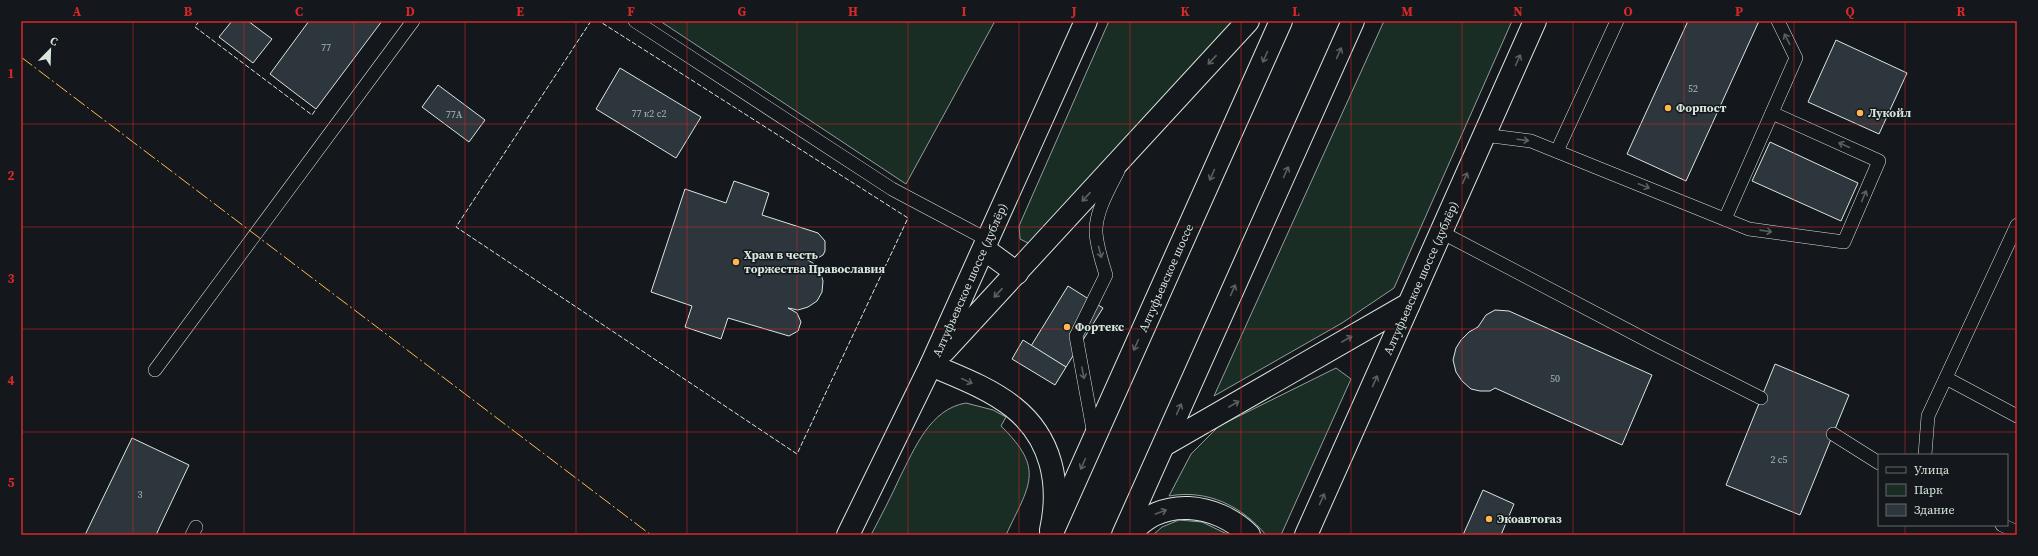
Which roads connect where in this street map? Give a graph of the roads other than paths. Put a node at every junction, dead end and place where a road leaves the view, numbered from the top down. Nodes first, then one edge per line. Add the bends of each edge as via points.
1 (413, 21) edge
2 (634, 21) edge
3 (1086, 21) edge
4 (1248, 21) edge
5 (1281, 21) edge
6 (1353, 21) edge
7 (1535, 21) edge
8 (1617, 21) edge
9 (1778, 21) edge
10 (1772, 113) junction
11 (1484, 135) junction
12 (1129, 150) junction
13 (1557, 151) junction
14 (1725, 219) junction
15 (2017, 225) edge
16 (1441, 232) junction
17 (986, 244) junction
18 (1017, 273) junction
19 (1409, 304) junction
20 (931, 365) junction
21 (155, 370) dead end
22 (1946, 378) junction
23 (1761, 398) dead end
24 (2017, 416) edge
25 (1833, 434) dead end
26 (1095, 438) junction
27 (1164, 444) junction
28 (1925, 454) edge
29 (1878, 462) edge
30 (2004, 526) edge
31 (2017, 532) edge
32 (848, 535) edge
33 (1050, 535) edge
34 (1123, 535) edge
35 (1130, 535) edge
36 (1249, 535) edge
37 (1306, 535) edge

1 - 21 lane
2 - 17 lane via 892,189
3 - 17 main road, Алтуфьевское шоссе (дублёр)
4 -> 12 main road
5 -> 26 main road, Алтуфьевское шоссе
27 -> 6 main road
11 -> 7 main road, Алтуфьевское шоссе (дублёр)
8 - 13 lane
10 -> 9 lane via 1796,58
10 - 14 lane
14 -> 10 lane via 1749,229 1844,242 1879,161
11 -> 13 lane via 1531,141
16 -> 11 main road, Алтуфьевское шоссе (дублёр)
12 -> 18 main road
12 -> 26 lane via 1098,216 1096,232 1106,275 1076,336
13 -> 14 lane
15 - 22 lane
16 - 19 main road, Алтуфьевское шоссе (дублёр)
16 - 23 lane
17 - 18 main road
17 - 20 main road, Алтуфьевское шоссе (дублёр)
18 -> 20 main road
27 -> 19 main road
37 -> 19 main road, Алтуфьевское шоссе (дублёр)
20 - 32 main road, Алтуфьевское шоссе (дублёр)
20 -> 33 main road via 1004,400 1040,438 1054,471 1055,490
22 - 24 lane
22 - 28 lane via 1928,416
25 - 29 lane
26 -> 33 main road, Алтуфьевское шоссе
27 - 34 main road
30 - 31 lane
35 -> 36 main road via 1144,521 1159,512 1177,507 1192,507 1216,513 1228,518

